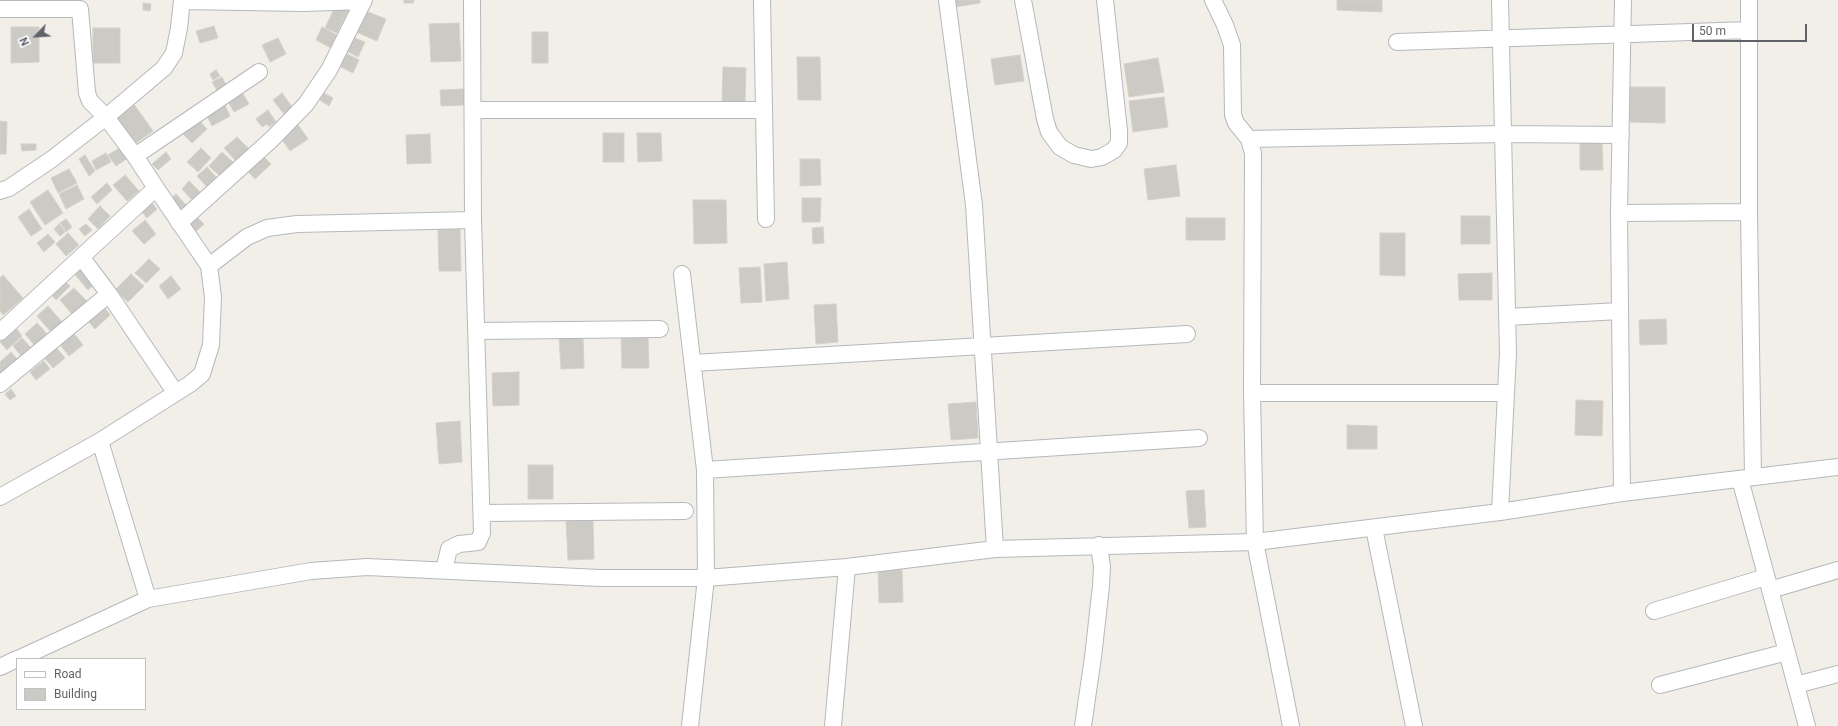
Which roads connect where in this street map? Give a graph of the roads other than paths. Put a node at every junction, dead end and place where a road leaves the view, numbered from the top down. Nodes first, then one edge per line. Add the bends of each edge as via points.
1 (182, 0) edge
2 (364, 0) edge
3 (472, 0) edge
4 (762, 0) edge
5 (947, 0) edge
6 (1023, 0) edge
7 (1105, 0) edge
8 (1214, 0) edge
9 (1500, 0) edge
10 (1623, 0) edge
11 (1749, 0) edge
12 (80, 4) edge
13 (0, 9) edge
14 (1749, 30) junction
15 (1622, 36) junction
16 (1500, 38) junction
17 (1397, 42) dead end
18 (259, 72) dead end
19 (473, 110) junction
20 (764, 110) junction
21 (106, 117) junction
22 (1503, 134) junction
23 (1620, 135) junction
24 (1249, 139) junction
25 (135, 156) junction
26 (156, 188) junction
27 (0, 191) edge
28 (1749, 212) junction
29 (1619, 214) junction
30 (766, 218) dead end
31 (473, 220) junction
32 (179, 223) junction
33 (82, 258) junction
34 (209, 266) junction
35 (682, 274) dead end
36 (109, 294) junction
37 (1620, 311) junction
38 (1507, 317) junction
39 (660, 329) dead end
40 (476, 331) junction
41 (0, 332) edge
42 (1186, 334) dead end
43 (983, 345) junction
44 (693, 363) junction
45 (0, 384) edge
46 (175, 392) junction
47 (1252, 393) junction
48 (1506, 393) junction
49 (1198, 438) dead end
50 (100, 441) junction
51 (989, 450) junction
52 (1838, 467) edge
53 (705, 470) junction
54 (1746, 478) junction
55 (1622, 493) junction
56 (0, 497) edge
57 (685, 511) dead end
58 (1500, 512) junction
59 (482, 513) junction
60 (1374, 528) junction
61 (1255, 542) junction
62 (1099, 545) junction
63 (995, 549) junction
64 (847, 567) junction
65 (444, 570) junction
66 (1838, 570) edge
67 (706, 578) junction
68 (1768, 583) junction
69 (148, 600) junction
70 (1654, 611) dead end
71 (1787, 652) junction
72 (19, 658) edge
73 (16, 659) edge
74 (0, 667) edge
75 (1838, 674) edge
76 (1660, 685) dead end
77 (1796, 685) junction
78 (690, 726) edge
79 (833, 726) edge
80 (1082, 726) edge
81 (1291, 726) edge
82 (1414, 726) edge
83 (1807, 726) edge

1 - 2 street via 303,4
1 - 21 street via 174,53 164,68
2 - 32 street via 329,70 306,104 272,139
3 - 19 street
4 - 20 street
5 - 43 street via 974,205
6 - 7 street via 1045,119 1050,132 1060,147 1074,155 1091,159 1102,157 1114,150 1119,143
8 - 24 street via 1232,45 1233,115
9 - 16 street
10 - 15 street
11 - 14 street
12 - 13 street
12 - 21 street via 87,93 90,101
14 - 15 street
14 - 28 street
15 - 16 street
15 - 23 street
16 - 17 street
16 - 22 street
18 - 25 street
19 - 20 street
19 - 31 street
20 - 30 street
21 - 25 street
21 - 27 street via 52,159 9,188
22 - 23 street
22 - 24 street
22 - 38 street
23 - 29 street
24 - 47 street via 1253,153
25 - 26 street
26 - 32 street
26 - 33 street
28 - 29 street
28 - 54 street
29 - 37 street
31 - 34 street via 297,224 267,228 246,237
31 - 40 street
32 - 34 street
33 - 36 street
33 - 41 street
34 - 46 street via 213,297 211,345 202,374
35 - 44 street
36 - 45 street
36 - 46 street
37 - 38 street
37 - 55 street
38 - 48 street
39 - 40 street
40 - 59 street
42 - 43 street
43 - 44 street
43 - 51 street
44 - 53 street
46 - 50 street
47 - 48 street
47 - 61 street
48 - 58 street
49 - 51 street
50 - 56 street
50 - 69 street
51 - 53 street
51 - 63 street
52 - 54 street
53 - 67 street
54 - 55 street
54 - 68 street
55 - 58 street
57 - 59 street
58 - 60 street
59 - 65 street via 481,537 478,542 459,544 449,549
60 - 61 street
60 - 82 street
61 - 62 street
61 - 81 street
62 - 63 street
62 - 80 street via 1101,586
63 - 64 street
64 - 67 street
64 - 79 street
65 - 67 street via 600,578
65 - 69 street via 367,567 311,571
66 - 68 street
67 - 78 street
68 - 70 street
68 - 71 street
69 - 72 street
71 - 76 street
71 - 77 street
73 - 74 street
75 - 77 street
77 - 83 street

